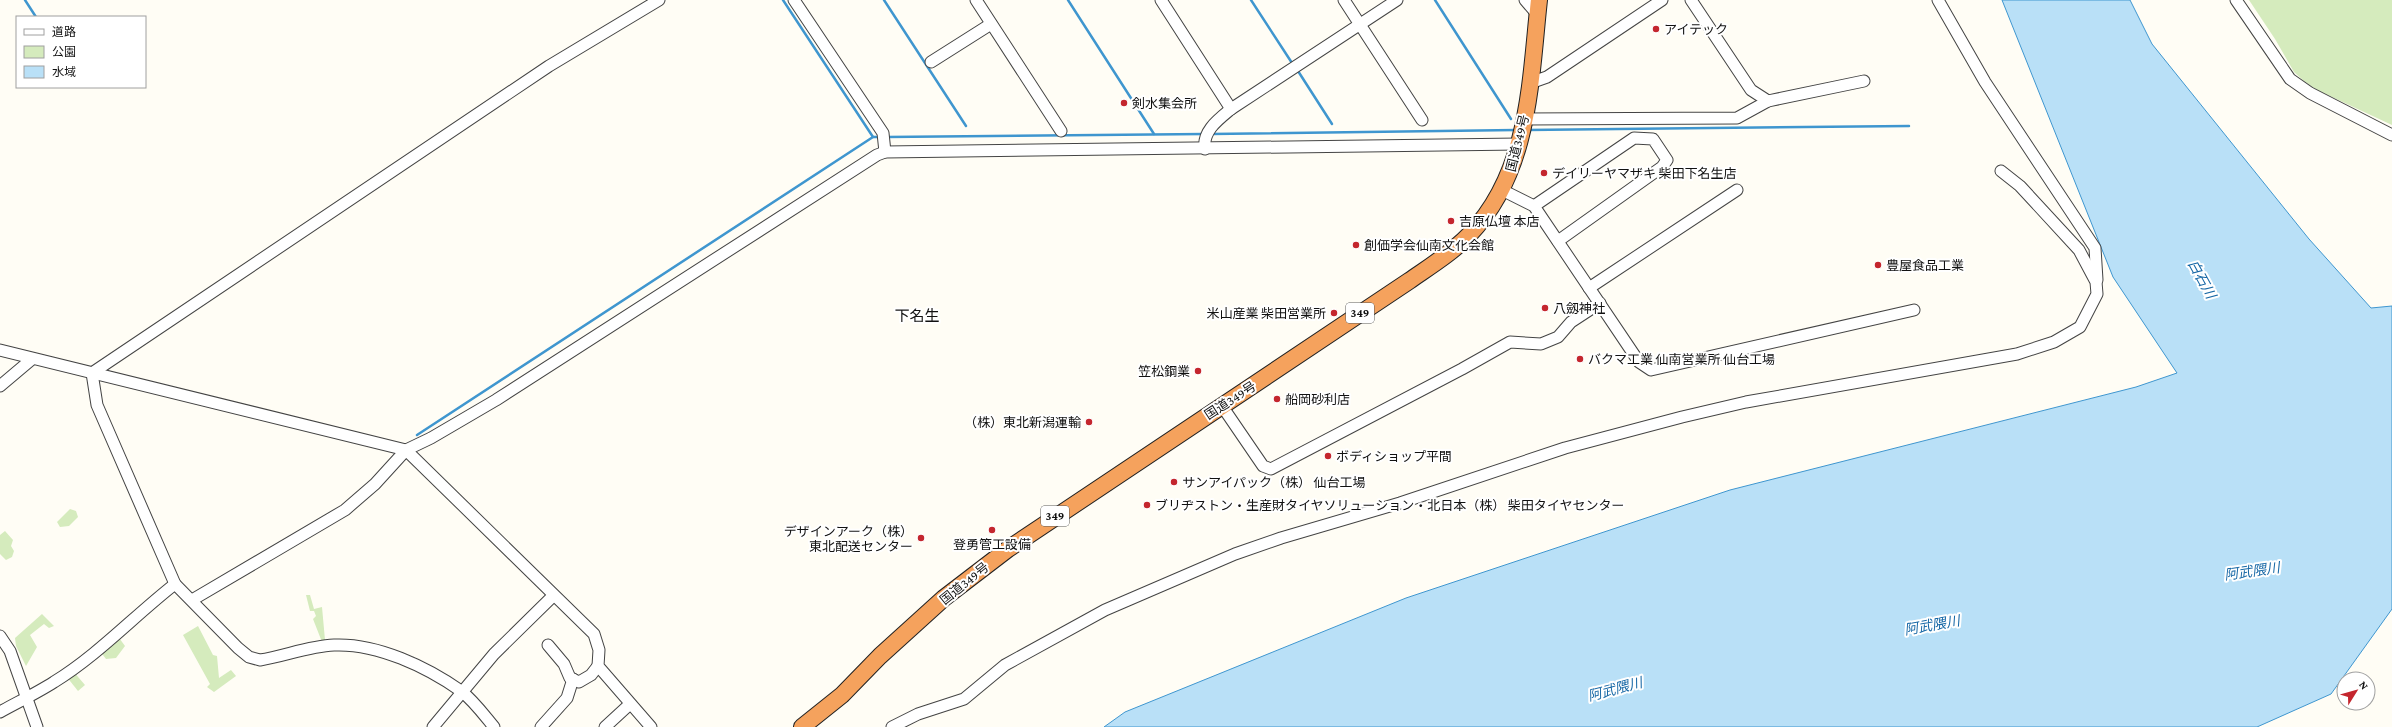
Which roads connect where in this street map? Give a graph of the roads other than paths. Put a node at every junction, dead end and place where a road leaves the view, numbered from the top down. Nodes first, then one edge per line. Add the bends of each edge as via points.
1 (659, 0) edge
2 (794, 0) edge
3 (976, 0) edge
4 (1161, 0) edge
5 (1344, 0) edge
6 (1397, 0) edge
7 (1525, 0) edge
8 (1662, 0) edge
9 (1691, 0) edge
10 (1938, 0) edge
11 (2236, 0) edge
12 (1538, 7) edge
13 (991, 24) junction
14 (1361, 25) junction
15 (931, 62) dead end
16 (1864, 81) dead end
17 (1530, 83) junction
18 (1768, 101) junction
19 (1231, 109) junction
20 (1422, 120) dead end
21 (1524, 122) junction
22 (1062, 131) dead end
23 (2392, 135) edge
24 (1520, 142) junction
25 (1204, 147) junction
26 (885, 150) junction
27 (2001, 171) dead end
28 (1502, 190) junction
29 (1737, 190) dead end
30 (1534, 206) junction
31 (1558, 241) junction
32 (1589, 288) junction
33 (2097, 294) junction
34 (1600, 304) junction
35 (1914, 310) dead end
36 (0, 350) edge
37 (32, 359) junction
38 (92, 373) junction
39 (0, 386) edge
40 (1222, 406) junction
41 (406, 450) junction
42 (175, 584) junction
43 (552, 596) junction
44 (192, 600) junction
45 (0, 636) edge
46 (548, 645) dead end
47 (598, 666) junction
48 (573, 679) junction
49 (462, 692) junction
50 (26, 697) junction
51 (630, 704) junction
52 (0, 712) edge
53 (37, 727) edge
54 (433, 727) edge
55 (494, 727) edge
56 (541, 727) edge
57 (605, 727) edge
58 (651, 727) edge
59 (802, 727) edge
60 (892, 727) edge

1 - 38 street via 549,66
2 - 26 street via 883,133
3 - 13 street
4 - 19 street
5 - 14 street
6 - 14 street
7 - 12 street
8 - 17 street via 1547,77
9 - 18 street via 1751,90
10 - 33 street via 1997,102 2095,248
11 - 23 street via 2290,79 2310,93
12 - 17 highway, 国道349号 / 349
13 - 15 street
13 - 22 street
14 - 19 street
14 - 20 street
16 - 18 street
17 - 21 highway, 国道349号 / 349
18 - 21 street via 1737,118
19 - 25 street via 1212,124
21 - 24 highway, 国道349号 / 349
24 - 25 street
24 - 28 highway, 国道349号 / 349 via 1513,167
25 - 26 street
26 - 41 street via 496,400
27 - 33 street via 2020,186 2079,250 2096,282
28 - 30 street
28 - 40 highway, 国道349号 / 349 via 1487,214 1456,247
29 - 32 street
30 - 31 street
30 - 31 street via 1634,138 1653,139 1666,160 1662,167
31 - 32 street
32 - 34 street
33 - 60 street via 2080,327 2054,342 2017,354 1746,402 1682,417 1565,448 1235,554 1105,610 1005,665 964,699 918,714
34 - 35 street via 1639,362 1651,370
34 - 40 street via 1571,322 1558,337 1541,344 1510,342 1272,469 1263,466
36 - 37 street
37 - 38 street
37 - 39 street
38 - 41 street
38 - 42 street via 97,405
40 - 59 highway, 国道349号 / 349 via 1065,509 978,571 916,623 834,702
41 - 43 street
41 - 44 street via 375,484 345,510
42 - 44 street
42 - 50 street via 144,608 117,635 54,682
43 - 47 street via 594,634 599,650
43 - 49 street via 494,654
44 - 49 street via 238,648 254,660 273,658 314,646 348,645 379,651 403,660 439,677
45 - 50 street via 10,651
46 - 48 street
47 - 48 street via 591,675 579,682
47 - 51 street
48 - 56 street via 567,698
49 - 54 street
49 - 55 street
50 - 52 street
50 - 53 street
51 - 57 street
51 - 58 street

